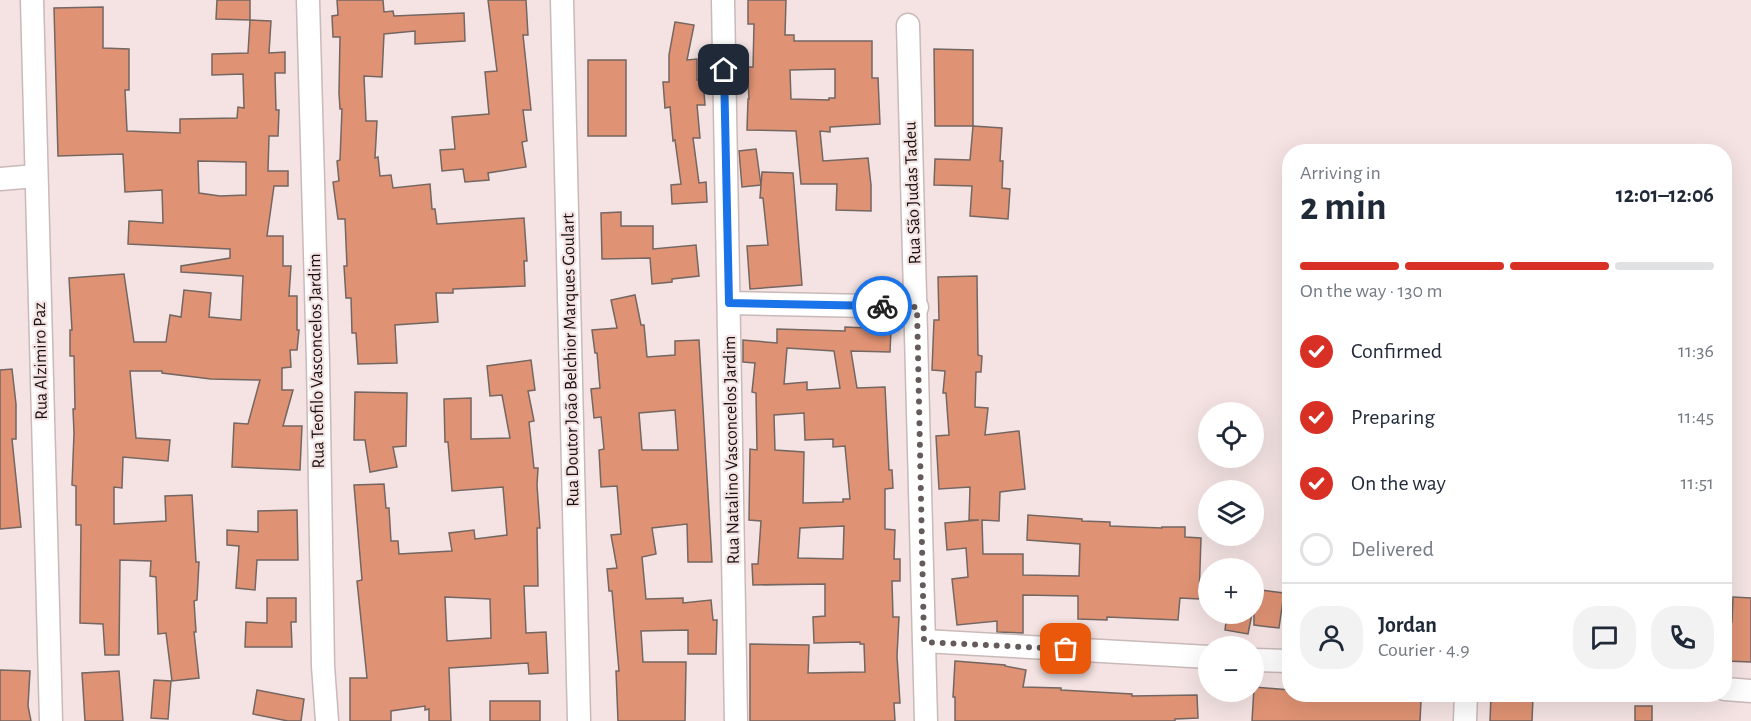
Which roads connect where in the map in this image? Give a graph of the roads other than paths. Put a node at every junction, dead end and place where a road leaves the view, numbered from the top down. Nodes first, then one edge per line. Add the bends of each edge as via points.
1 (32, 0) edge
2 (308, 0) edge
3 (562, 0) edge
4 (723, 0) edge
5 (908, 25) dead end
6 (36, 176) junction
7 (0, 179) edge
8 (729, 303) junction
9 (917, 307) junction
10 (924, 642) junction
11 (1198, 656) edge
12 (1264, 661) edge
13 (1282, 662) edge
14 (1732, 690) edge
15 (1751, 691) edge
16 (1466, 702) edge
17 (51, 721) edge
18 (327, 721) edge
19 (579, 721) edge
20 (736, 721) edge
21 (926, 721) edge
22 (1465, 721) edge

1 - 6 street, Rua Alzimiro Paz
2 - 18 street, Rua Teofilo Vasconcelos Jardim
3 - 19 street, Rua Doutor João Belchior Marques Goulart
4 - 8 street, Rua Natalino Vasconcelos Jardim
5 - 9 street, Rua São Judas Tadeu
6 - 7 street
6 - 17 street, Rua Alzimiro Paz
8 - 9 street
8 - 20 street, Rua Natalino Vasconcelos Jardim
9 - 10 street, Rua São Judas Tadeu
10 - 11 street
10 - 21 street, Rua São Judas Tadeu
12 - 13 street
14 - 15 street
16 - 22 street

